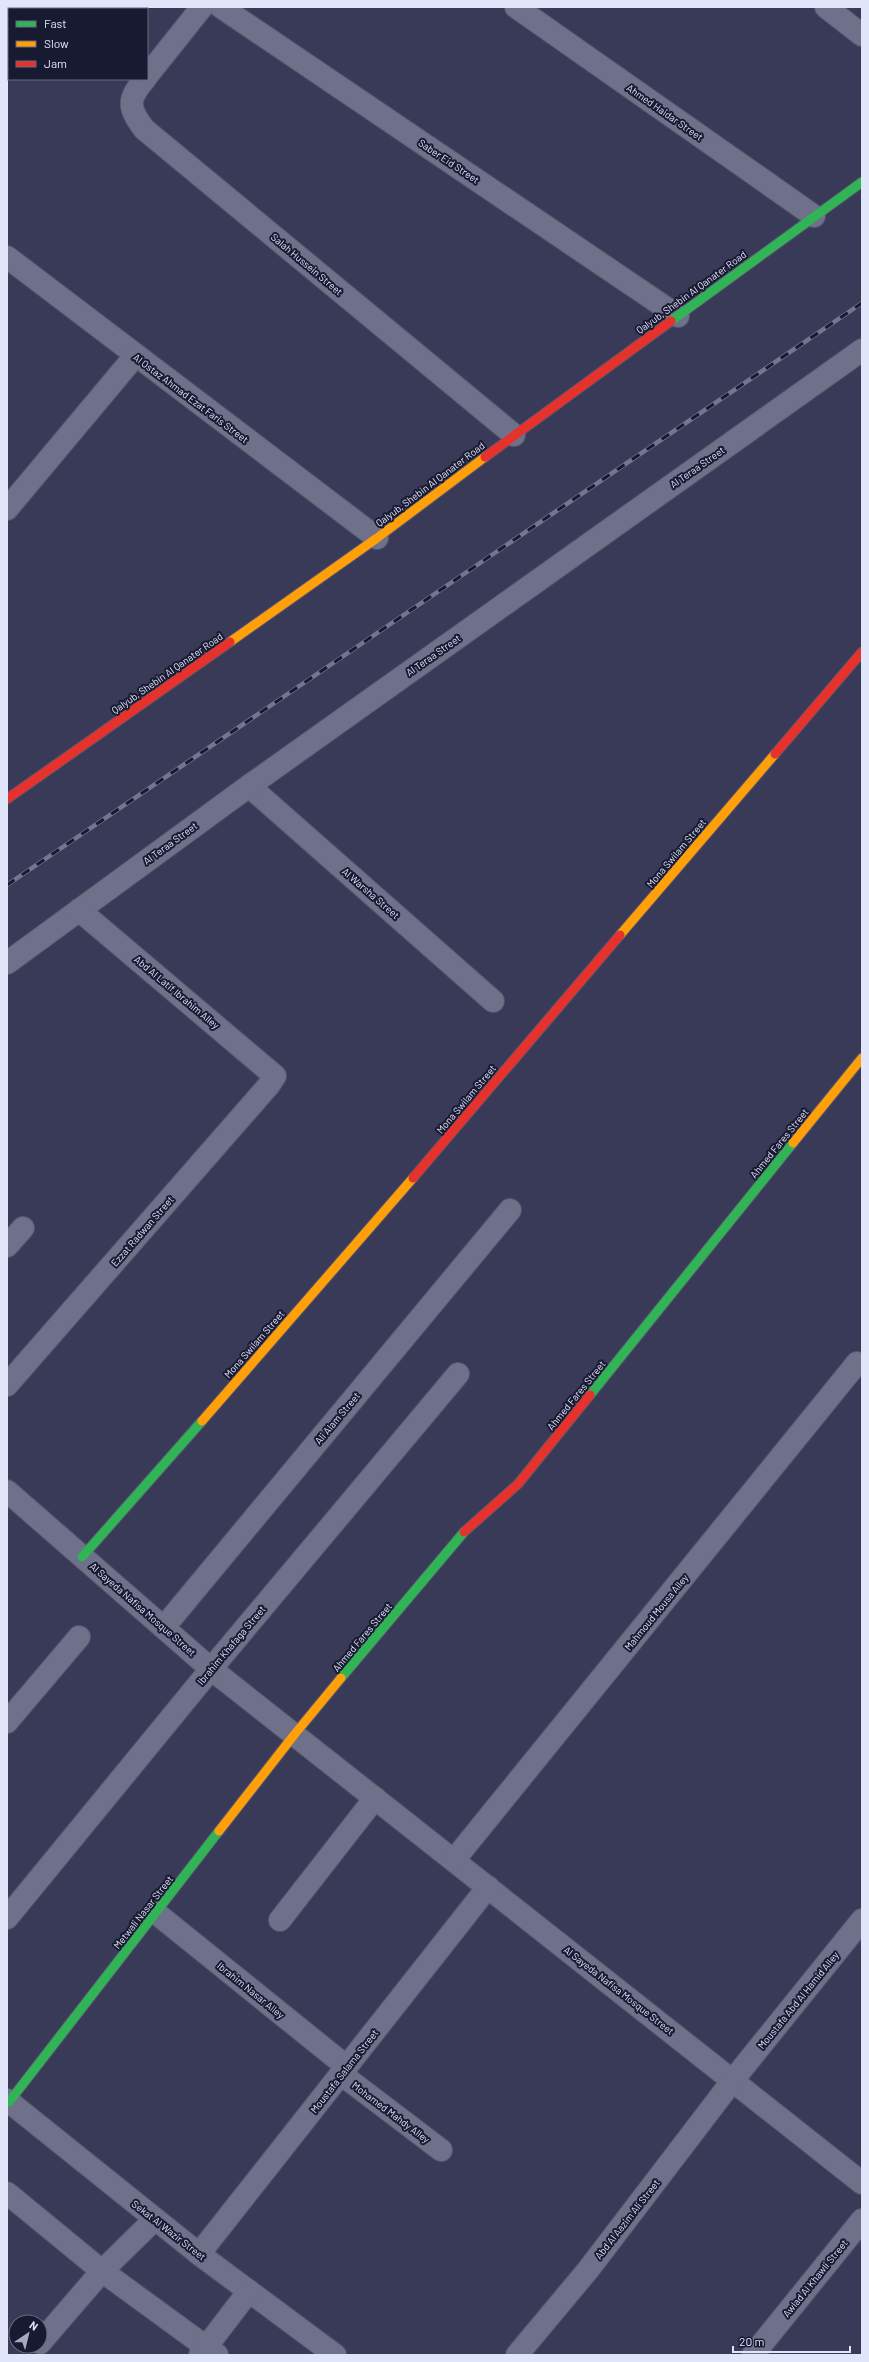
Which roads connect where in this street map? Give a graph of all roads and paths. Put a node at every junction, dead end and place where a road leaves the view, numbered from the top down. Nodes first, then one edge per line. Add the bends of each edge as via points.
1 (202, 7) edge
2 (221, 7) edge
3 (516, 7) edge
4 (826, 7) edge
5 (862, 35) edge
6 (148, 75) edge
7 (144, 80) edge
8 (862, 182) edge
9 (814, 216) junction
10 (7, 257) edge
11 (678, 316) junction
12 (862, 350) edge
13 (135, 356) junction
14 (514, 435) junction
15 (11, 497) edge
16 (377, 538) junction
17 (862, 652) edge
18 (249, 786) junction
19 (7, 799) edge
20 (79, 910) junction
21 (7, 963) edge
22 (493, 1001) dead end
23 (862, 1058) edge
24 (274, 1076) joint
25 (510, 1210) dead end
26 (23, 1228) dead end
27 (7, 1246) edge
28 (857, 1363) dead end
29 (458, 1374) dead end
30 (7, 1385) edge
31 (7, 1491) edge
32 (82, 1557) junction
33 (164, 1627) junction
34 (79, 1637) dead end
35 (211, 1669) junction
36 (7, 1722) edge
37 (294, 1735) junction
38 (375, 1798) junction
39 (454, 1860) junction
40 (488, 1887) junction
41 (156, 1914) junction
42 (7, 1918) edge
43 (280, 1920) dead end
44 (862, 1920) edge
45 (344, 2071) junction
46 (733, 2080) junction
47 (8, 2101) edge
48 (442, 2150) dead end
49 (862, 2183) edge
50 (7, 2193) edge
51 (155, 2219) junction
52 (862, 2220) edge
53 (200, 2254) junction
54 (102, 2271) junction
55 (249, 2291) junction
56 (48, 2334) edge
57 (208, 2352) edge
58 (335, 2355) edge
59 (517, 2355) edge
60 (753, 2355) edge

1 - 6 street
2 - 11 street, Saber Eid Street
3 - 9 street, Ahmed Haidar Street
4 - 5 street
7 - 14 street, Salah Hussein Street via 133,94 132,113 144,129
8 - 9 street, Qalyub, Shebin Al Qanater Road
9 - 11 street, Qalyub, Shebin Al Qanater Road
10 - 13 street, Al Ostaz Ahmad Ezat Faris Street
11 - 14 street, Qalyub, Shebin Al Qanater Road
12 - 18 street, Al Teraa Street
13 - 15 street
13 - 16 street, Al Ostaz Ahmad Ezat Faris Street
14 - 16 street, Qalyub, Shebin Al Qanater Road
16 - 19 street, Qalyub, Shebin Al Qanater Road
17 - 32 street, Mona Swilam Street via 350,1252
18 - 20 street, Al Teraa Street
18 - 22 street, Al Warsha Street
20 - 21 street, Al Teraa Street
20 - 24 street, Abd Al Latif Ibrahim Alley
23 - 37 street, Ahmed Fares Street via 518,1484 481,1513
24 - 30 street, Ezzat Radwan Street via 269,1085
25 - 33 street, Ali Alam Street
26 - 27 street
28 - 39 street, Mahmoud Mousa Alley
29 - 35 street, Ibrahim Khafaga Street
31 - 32 street, Al Sayeda Nafisa Mosque Street
32 - 33 street, Al Sayeda Nafisa Mosque Street
33 - 35 street, Al Sayeda Nafisa Mosque Street
34 - 36 street
35 - 37 street, Al Sayeda Nafisa Mosque Street
35 - 42 street, Ibrahim Khafaga Street
37 - 38 street, Al Sayeda Nafisa Mosque Street
37 - 41 street, Metwali Nasar Street
38 - 39 street, Al Sayeda Nafisa Mosque Street
38 - 43 street
39 - 40 street, Al Sayeda Nafisa Mosque Street
40 - 45 street, Moustafa Salama Street
40 - 46 street, Al Sayeda Nafisa Mosque Street
41 - 45 street, Ibrahim Nasar Alley
41 - 47 street, Metwali Nasar Street
44 - 46 street, Moustafa Abd Al Hamid Alley
45 - 48 street, Mohamed Mahdy Alley
45 - 53 street, Moustafa Salama Street
46 - 49 street, Al Sayeda Nafisa Mosque Street
46 - 59 street, Abd Al Aazim Ali Street via 592,2264
47 - 51 street, Sekat Al Wazir Street
50 - 54 street
51 - 53 street, Sekat Al Wazir Street
51 - 54 street
52 - 60 street, Awlad Al Khawli Street
53 - 55 street, Sekat Al Wazir Street
54 - 56 street
54 - 57 street
55 - 57 street
55 - 58 street, Sekat Al Wazir Street

